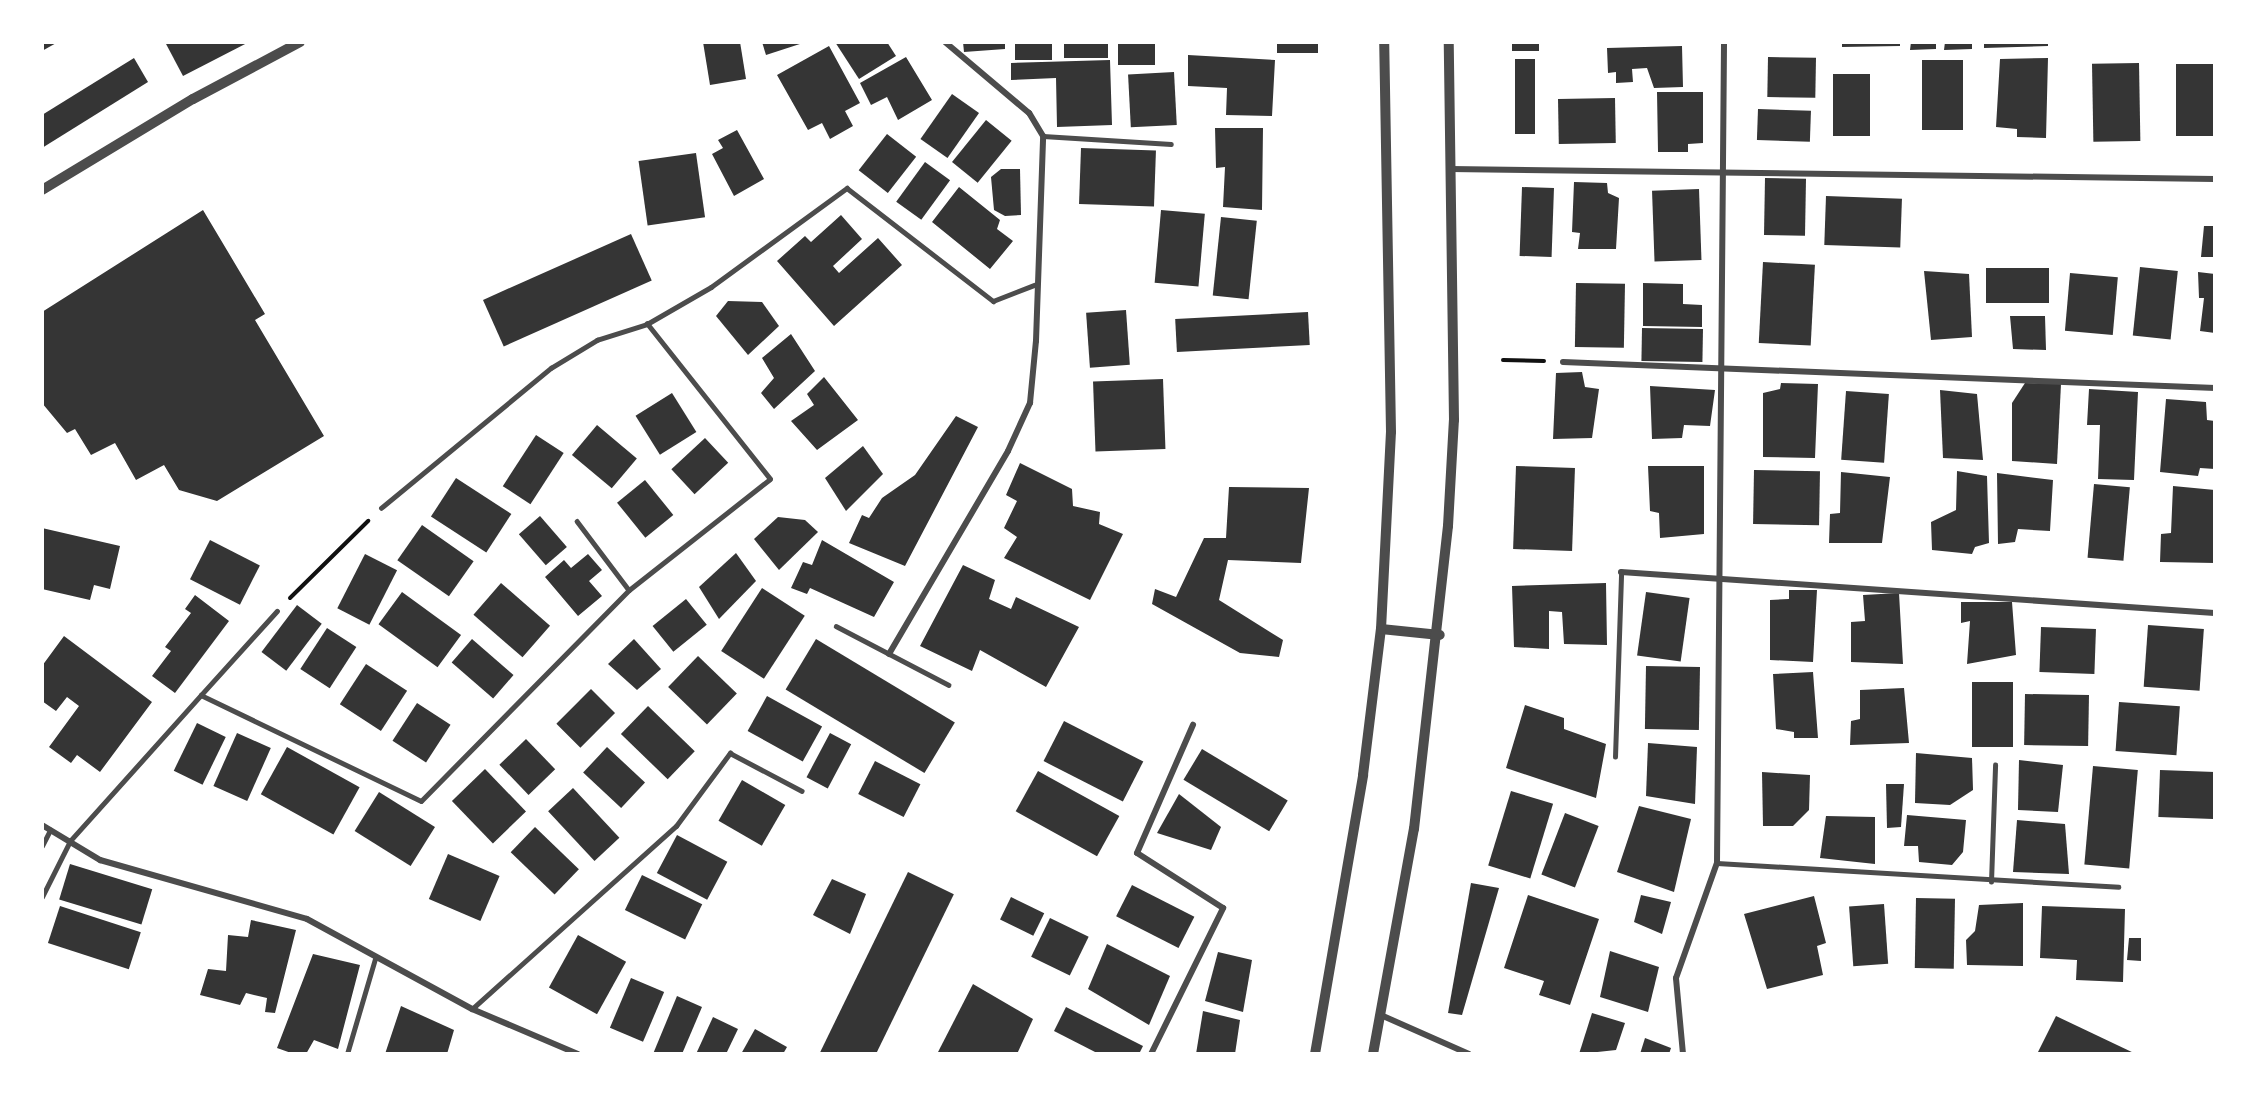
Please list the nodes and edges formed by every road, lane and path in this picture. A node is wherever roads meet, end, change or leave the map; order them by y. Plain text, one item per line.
1 (300, 42) edge
2 (945, 42) edge
3 (1384, 42) edge
4 (1449, 42) edge
5 (1725, 42) edge
6 (1043, 136) junction
7 (1172, 144) dead end
8 (1450, 169) junction
9 (1723, 170) junction
10 (2215, 179) edge
11 (42, 190) edge
12 (1034, 285) junction
13 (647, 324) junction
14 (1503, 360) dead end
15 (1563, 362) joint
16 (1723, 371) junction
17 (2215, 388) edge
18 (381, 508) joint
19 (577, 521) dead end
20 (1622, 572) joint
21 (1722, 578) junction
22 (629, 590) junction
23 (277, 611) joint
24 (2215, 613) edge
25 (836, 626) dead end
26 (1381, 629) junction
27 (1440, 635) junction
28 (889, 654) junction
29 (949, 685) dead end
30 (201, 695) junction
31 (1193, 725) dead end
32 (1615, 757) dead end
33 (1995, 765) dead end
34 (802, 791) dead end
35 (42, 825) edge
36 (50, 830) junction
37 (70, 841) junction
38 (42, 846) edge
39 (1717, 863) junction
40 (1991, 882) junction
41 (2118, 887) dead end
42 (42, 897) edge
43 (375, 959) junction
44 (472, 1009) junction
45 (1383, 1016) junction
46 (348, 1054) edge
47 (578, 1054) edge
48 (1151, 1054) edge
49 (1315, 1054) edge
50 (1373, 1054) edge
51 (1469, 1054) edge
52 (1683, 1054) edge

1 - 11 street
2 - 6 street
3 - 26 street
4 - 8 street
5 - 9 street
6 - 7 lane
6 - 12 street
8 - 9 street
8 - 27 street
9 - 10 street
9 - 16 street
12 - 13 lane
12 - 28 street
13 - 18 lane
13 - 22 lane
14 - 15 path
15 - 16 street
16 - 17 street
16 - 21 street
18 - 23 path
19 - 22 lane
20 - 21 street
20 - 32 lane
21 - 24 street
21 - 39 street
22 - 30 lane
23 - 30 lane
25 - 28 lane
26 - 27 street
26 - 49 street
27 - 45 street
28 - 29 lane
30 - 37 lane
31 - 48 street
33 - 40 lane
34 - 44 lane
35 - 36 street
36 - 37 street
36 - 38 lane
37 - 42 lane
37 - 43 street
39 - 40 lane
39 - 52 street
40 - 41 lane
43 - 44 street
43 - 46 lane
44 - 47 street
45 - 50 street
45 - 51 street

